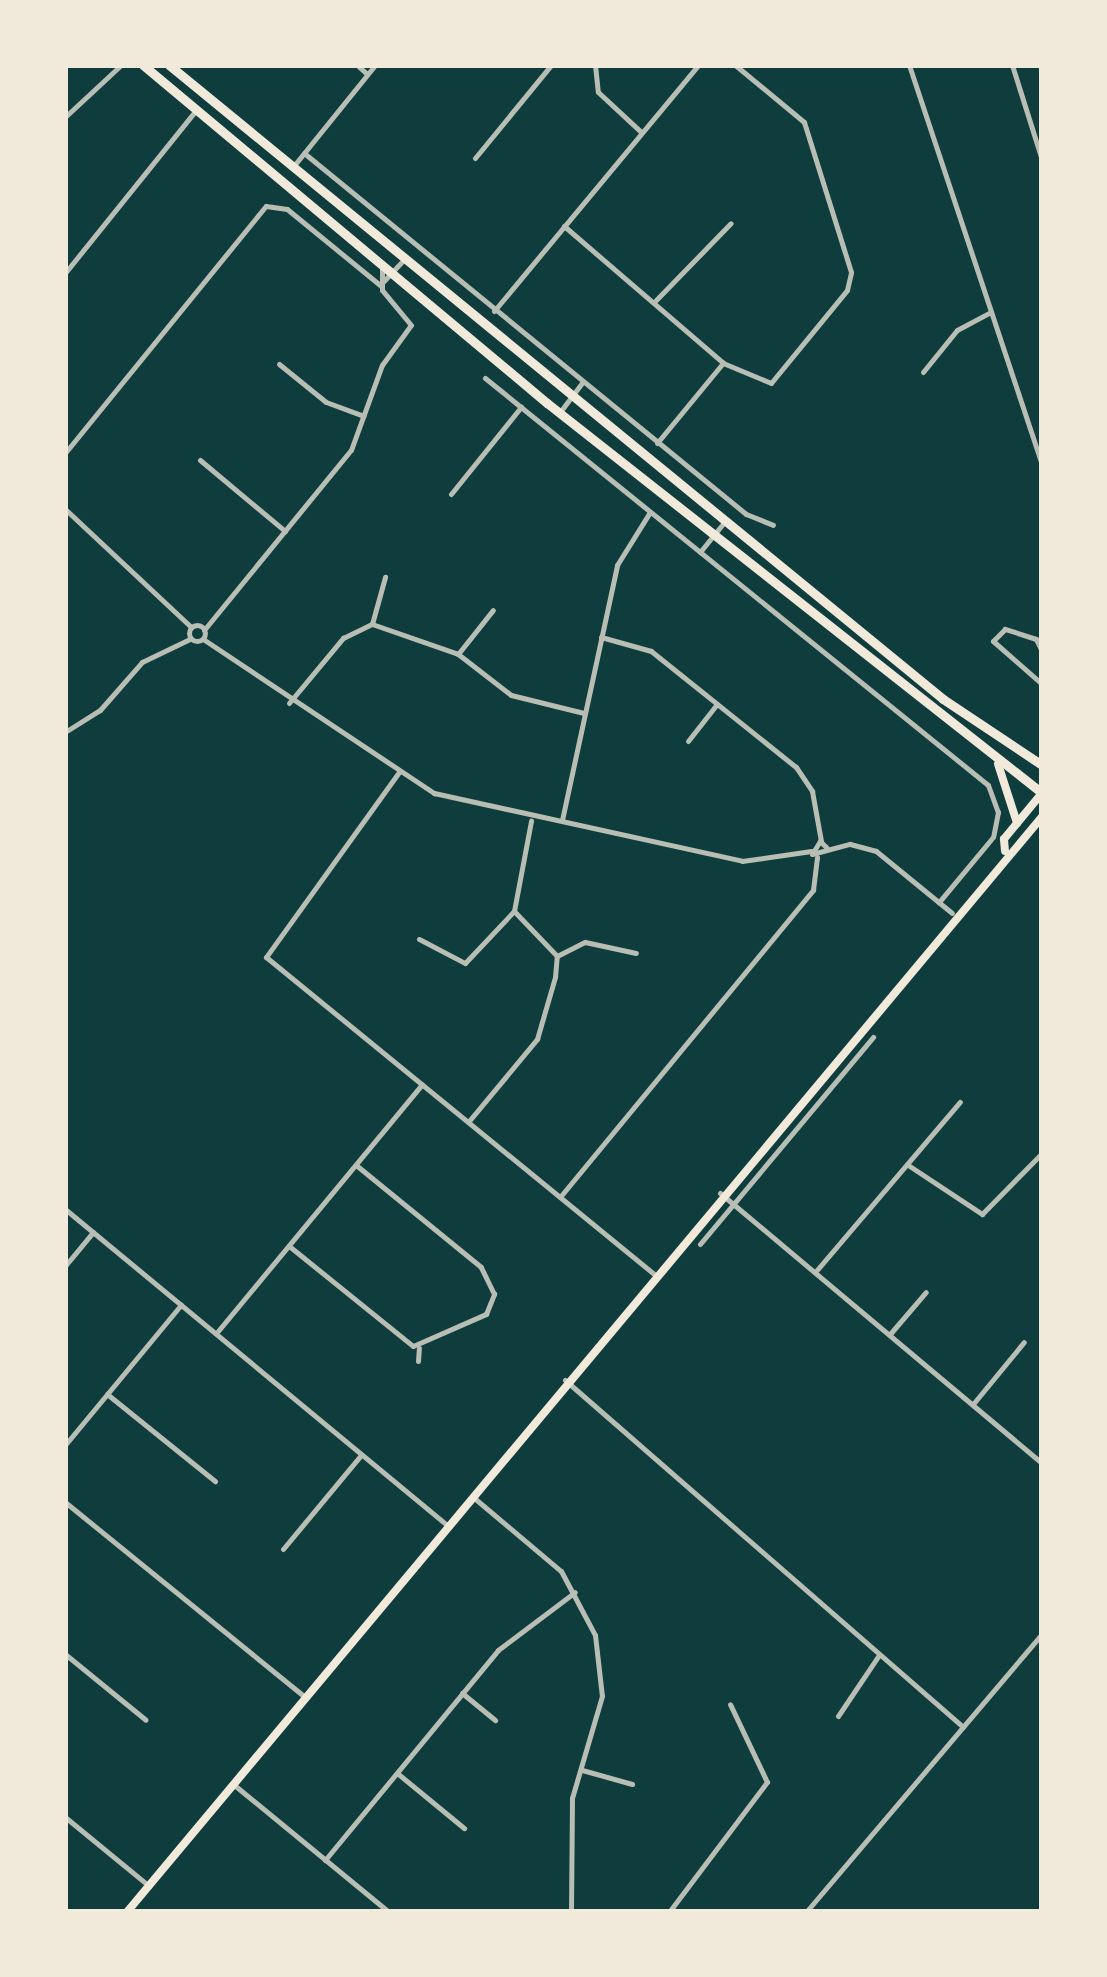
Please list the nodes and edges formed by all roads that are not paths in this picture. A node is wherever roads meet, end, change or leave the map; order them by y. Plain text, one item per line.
1 (121, 65) edge
2 (143, 65) edge
3 (169, 65) edge
4 (357, 65) edge
5 (374, 65) edge
6 (551, 65) edge
7 (595, 65) edge
8 (698, 65) edge
9 (735, 65) edge
10 (909, 65) edge
11 (1012, 65) edge
12 (367, 74) junction
13 (196, 110) junction
14 (65, 118) edge
15 (641, 132) junction
16 (304, 152) junction
17 (475, 158) dead end
18 (1042, 160) edge
19 (292, 168) junction
20 (731, 223) dead end
21 (564, 226) junction
22 (403, 260) junction
23 (382, 265) junction
24 (65, 273) edge
25 (392, 274) junction
26 (381, 285) junction
27 (656, 300) junction
28 (494, 312) junction
29 (991, 312) junction
30 (724, 363) junction
31 (279, 364) dead end
32 (923, 372) dead end
33 (485, 378) dead end
34 (582, 382) junction
35 (570, 398) junction
36 (521, 407) junction
37 (559, 413) junction
38 (364, 416) junction
39 (657, 442) junction
40 (65, 453) edge
41 (200, 460) dead end
42 (1042, 464) edge
43 (451, 494) dead end
44 (65, 508) edge
45 (650, 512) junction
46 (724, 522) junction
47 (773, 525) dead end
48 (285, 532) junction
49 (712, 537) junction
50 (700, 552) junction
51 (385, 577) dead end
52 (493, 610) dead end
53 (372, 624) junction
54 (191, 627) junction
55 (204, 630) junction
56 (1042, 632) edge
57 (602, 637) junction
58 (190, 639) junction
59 (1036, 639) junction
60 (203, 640) junction
61 (1042, 651) edge
62 (458, 654) junction
63 (1042, 684) edge
64 (289, 703) junction
65 (718, 704) junction
66 (584, 713) junction
67 (65, 732) edge
68 (688, 741) dead end
69 (998, 764) junction
70 (1042, 765) edge
71 (399, 772) junction
72 (1042, 793) edge
73 (1042, 816) edge
74 (531, 820) junction
75 (562, 820) junction
76 (1017, 823) junction
77 (1037, 827) edge
78 (821, 841) junction
79 (827, 848) junction
80 (811, 851) junction
81 (1006, 851) junction
82 (817, 857) junction
83 (939, 902) junction
84 (514, 910) junction
85 (952, 914) junction
86 (419, 939) dead end
87 (636, 953) dead end
88 (557, 956) junction
89 (873, 1036) dead end
90 (422, 1084) junction
91 (960, 1102) dead end
92 (469, 1122) junction
93 (1042, 1153) edge
94 (356, 1165) junction
95 (907, 1165) junction
96 (720, 1194) junction
97 (560, 1197) junction
98 (733, 1204) junction
99 (65, 1209) edge
100 (94, 1232) junction
101 (700, 1244) dead end
102 (288, 1246) junction
103 (65, 1266) edge
104 (816, 1272) junction
105 (654, 1274) junction
106 (926, 1292) dead end
107 (181, 1306) junction
108 (218, 1331) junction
109 (890, 1334) junction
110 (1024, 1342) dead end
111 (419, 1348) junction
112 (418, 1361) dead end
113 (565, 1380) junction
114 (107, 1394) junction
115 (973, 1404) junction
116 (65, 1446) edge
117 (360, 1455) junction
118 (1042, 1462) edge
119 (215, 1482) dead end
120 (471, 1495) junction
121 (65, 1502) edge
122 (446, 1524) junction
123 (283, 1549) dead end
124 (575, 1592) junction
125 (1042, 1634) edge
126 (65, 1654) edge
127 (879, 1655) junction
128 (462, 1693) junction
129 (304, 1696) junction
130 (730, 1704) dead end
131 (838, 1716) dead end
132 (146, 1720) dead end
133 (496, 1720) dead end
134 (963, 1727) junction
135 (581, 1770) junction
136 (397, 1773) junction
137 (232, 1784) junction
138 (632, 1784) dead end
139 (65, 1816) edge
140 (464, 1828) dead end
141 (325, 1860) junction
142 (149, 1886) junction
143 (571, 1908) junction
144 (128, 1912) edge
145 (389, 1912) edge
146 (559, 1912) edge
147 (617, 1912) edge
148 (669, 1912) edge
149 (806, 1912) edge

1 - 14 street
2 - 13 highway
3 - 19 highway
4 - 12 street
5 - 12 street
6 - 17 street
7 - 15 street
8 - 15 street
9 - 30 street
10 - 29 street
11 - 18 street
12 - 16 street
13 - 23 highway
13 - 24 street
15 - 21 street
16 - 19 street
16 - 28 street
19 - 22 highway
20 - 27 street
21 - 27 street
21 - 28 street
22 - 25 street
22 - 35 highway
23 - 25 highway
23 - 26 street
25 - 26 street
25 - 37 highway
26 - 38 street
26 - 40 street
27 - 30 street
28 - 34 street
29 - 32 street
29 - 42 street
30 - 39 street
31 - 38 street
33 - 36 street
34 - 35 street
34 - 39 street
35 - 37 street
35 - 46 highway
36 - 43 street
36 - 45 street
37 - 49 highway
38 - 48 street
39 - 47 street
41 - 48 street
44 - 54 street
45 - 50 street
45 - 57 street
46 - 49 street
46 - 70 highway
48 - 55 street
49 - 50 street
49 - 69 highway
50 - 83 street
51 - 53 street
52 - 62 street
53 - 62 street
53 - 64 street
54 - 55 street
54 - 58 street
55 - 60 street
56 - 59 street
57 - 65 street
57 - 66 street
58 - 60 street
58 - 67 street
59 - 61 street
59 - 63 street
60 - 64 street
62 - 66 street
64 - 71 street
65 - 68 street
65 - 78 street
66 - 75 street
69 - 72 highway
69 - 76 main road
71 - 74 street
71 - 90 street
72 - 76 main road
73 - 77 main road
74 - 75 street
74 - 84 street
75 - 80 street
76 - 81 main road
77 - 81 main road
78 - 79 street
78 - 80 street
79 - 82 street
79 - 83 street
80 - 82 street
81 - 85 main road
82 - 97 street
83 - 85 street
84 - 86 street
84 - 88 street
85 - 96 main road
87 - 88 street
88 - 92 street
89 - 98 street
90 - 92 street
90 - 94 street
91 - 95 street
92 - 97 street
93 - 95 street
94 - 102 street
94 - 111 street
95 - 104 street
96 - 98 street
96 - 105 main road
97 - 105 street
98 - 101 street
98 - 104 street
99 - 100 street
100 - 103 street
100 - 107 street
102 - 108 street
102 - 111 street
104 - 109 street
105 - 113 main road
106 - 109 street
107 - 108 street
107 - 114 street
108 - 117 street
109 - 115 street
110 - 115 street
111 - 112 street
113 - 120 main road
113 - 127 street
114 - 116 street
114 - 119 street
115 - 118 street
117 - 122 street
117 - 123 street
120 - 122 main road
120 - 124 street
121 - 129 street
122 - 129 main road
124 - 128 street
124 - 135 street
125 - 134 street
126 - 132 street
127 - 131 street
127 - 134 street
128 - 133 street
128 - 136 street
129 - 137 main road
130 - 148 street
134 - 149 street
135 - 138 street
135 - 143 street
136 - 140 street
136 - 141 street
137 - 141 street
137 - 142 main road
139 - 142 street
141 - 145 street
142 - 144 main road
143 - 146 street
143 - 147 street

